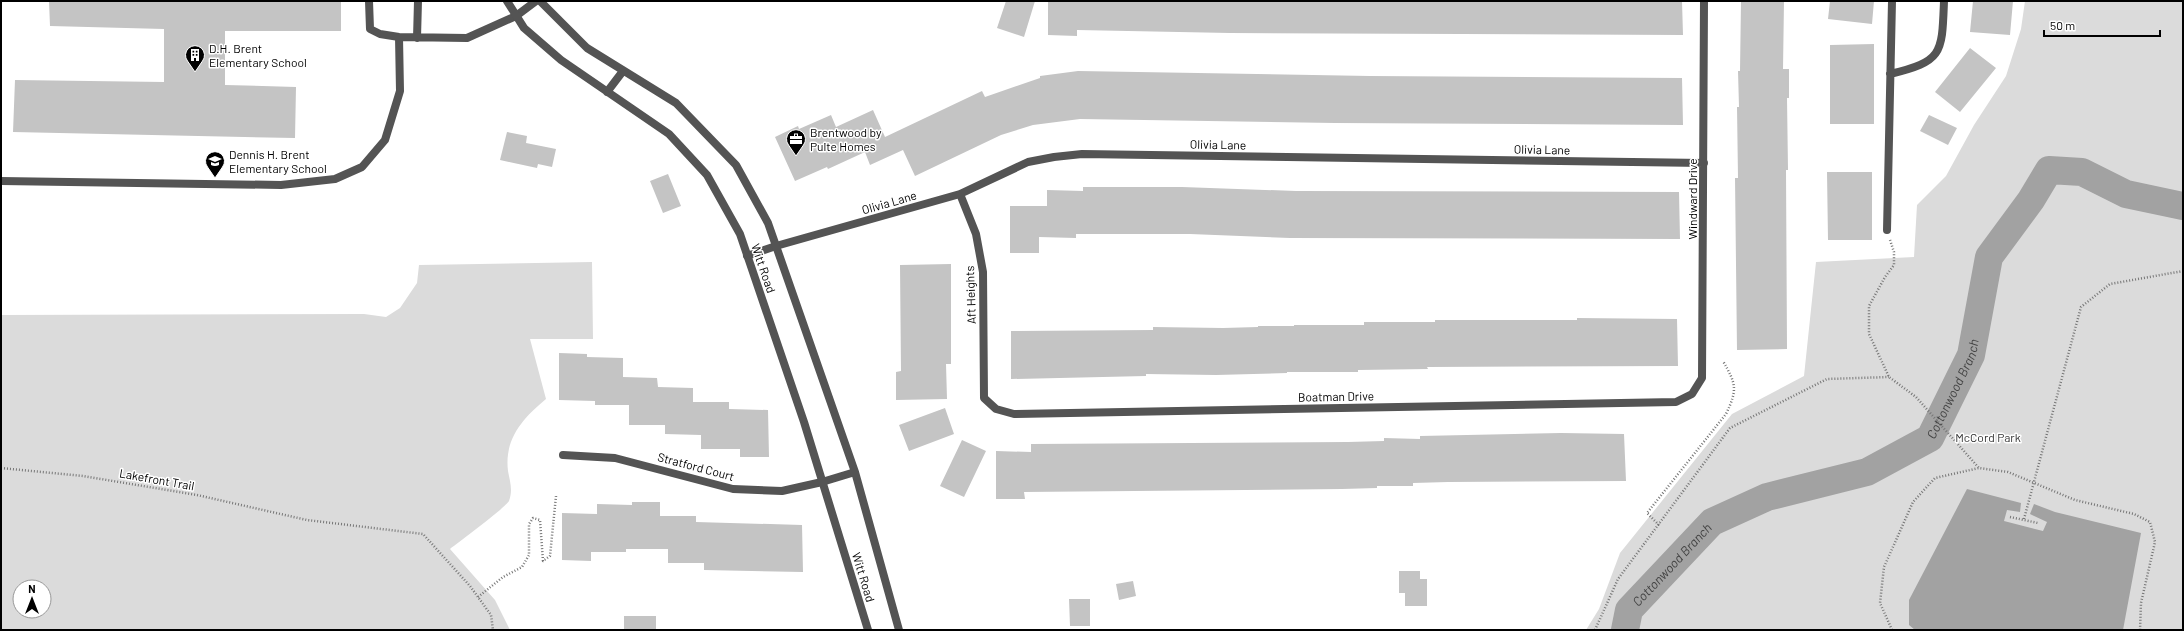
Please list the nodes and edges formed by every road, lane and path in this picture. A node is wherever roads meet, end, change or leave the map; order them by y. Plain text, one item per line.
1 (369, 1) edge
2 (418, 1) edge
3 (507, 1) edge
4 (536, 1) edge
5 (540, 1) edge
6 (1704, 1) edge
7 (1892, 1) edge
8 (1944, 1) edge
9 (516, 16) junction
10 (399, 37) junction
11 (417, 38) junction
12 (623, 71) junction
13 (1890, 74) junction
14 (607, 92) junction
15 (1704, 163) junction
16 (1, 181) edge
17 (960, 194) junction
18 (1887, 230) joint
19 (776, 246) junction
20 (747, 256) junction
21 (2183, 271) edge
22 (1723, 361) dead end
23 (1889, 377) junction
24 (1692, 394) joint
25 (984, 398) joint
26 (563, 455) dead end
27 (1, 468) edge
28 (1979, 468) junction
29 (855, 472) junction
30 (822, 482) junction
31 (2033, 484) junction
32 (556, 496) dead end
33 (2010, 517) dead end
34 (2024, 519) junction
35 (2038, 523) dead end
36 (1659, 525) junction
37 (478, 597) junction
38 (493, 630) edge
39 (868, 630) edge
40 (899, 630) edge
41 (1595, 630) edge
42 (1892, 630) edge
43 (2140, 630) edge

1 - 10 street
2 - 11 street
3 - 9 street, Witt Road
4 - 9 street
5 - 12 street, Witt Road
6 - 15 street, Windward Drive
7 - 13 street
8 - 13 street
9 - 11 street
9 - 14 street, Witt Road
10 - 11 street
10 - 16 street
12 - 14 street
12 - 19 street, Witt Road
13 - 18 street
14 - 20 street, Witt Road
15 - 17 street, Olivia Lane
15 - 24 street, Windward Drive
17 - 19 street, Olivia Lane
17 - 25 street, Aft Heights
18 - 23 path
19 - 20 street, Olivia Lane
19 - 29 street, Witt Road
20 - 30 street, Witt Road
21 - 31 path
22 - 36 path
23 - 28 path
23 - 36 path
24 - 25 street, Boatman Drive
26 - 30 street, Stratford Court
27 - 37 path, Lakefront Trail
28 - 31 path
28 - 42 path
29 - 30 street, Stratford Court
29 - 40 street, Witt Road
30 - 39 street, Witt Road
31 - 34 path
31 - 43 path
32 - 37 path
33 - 34 path
34 - 35 path
36 - 41 path
37 - 38 path, Lakefront Trail

